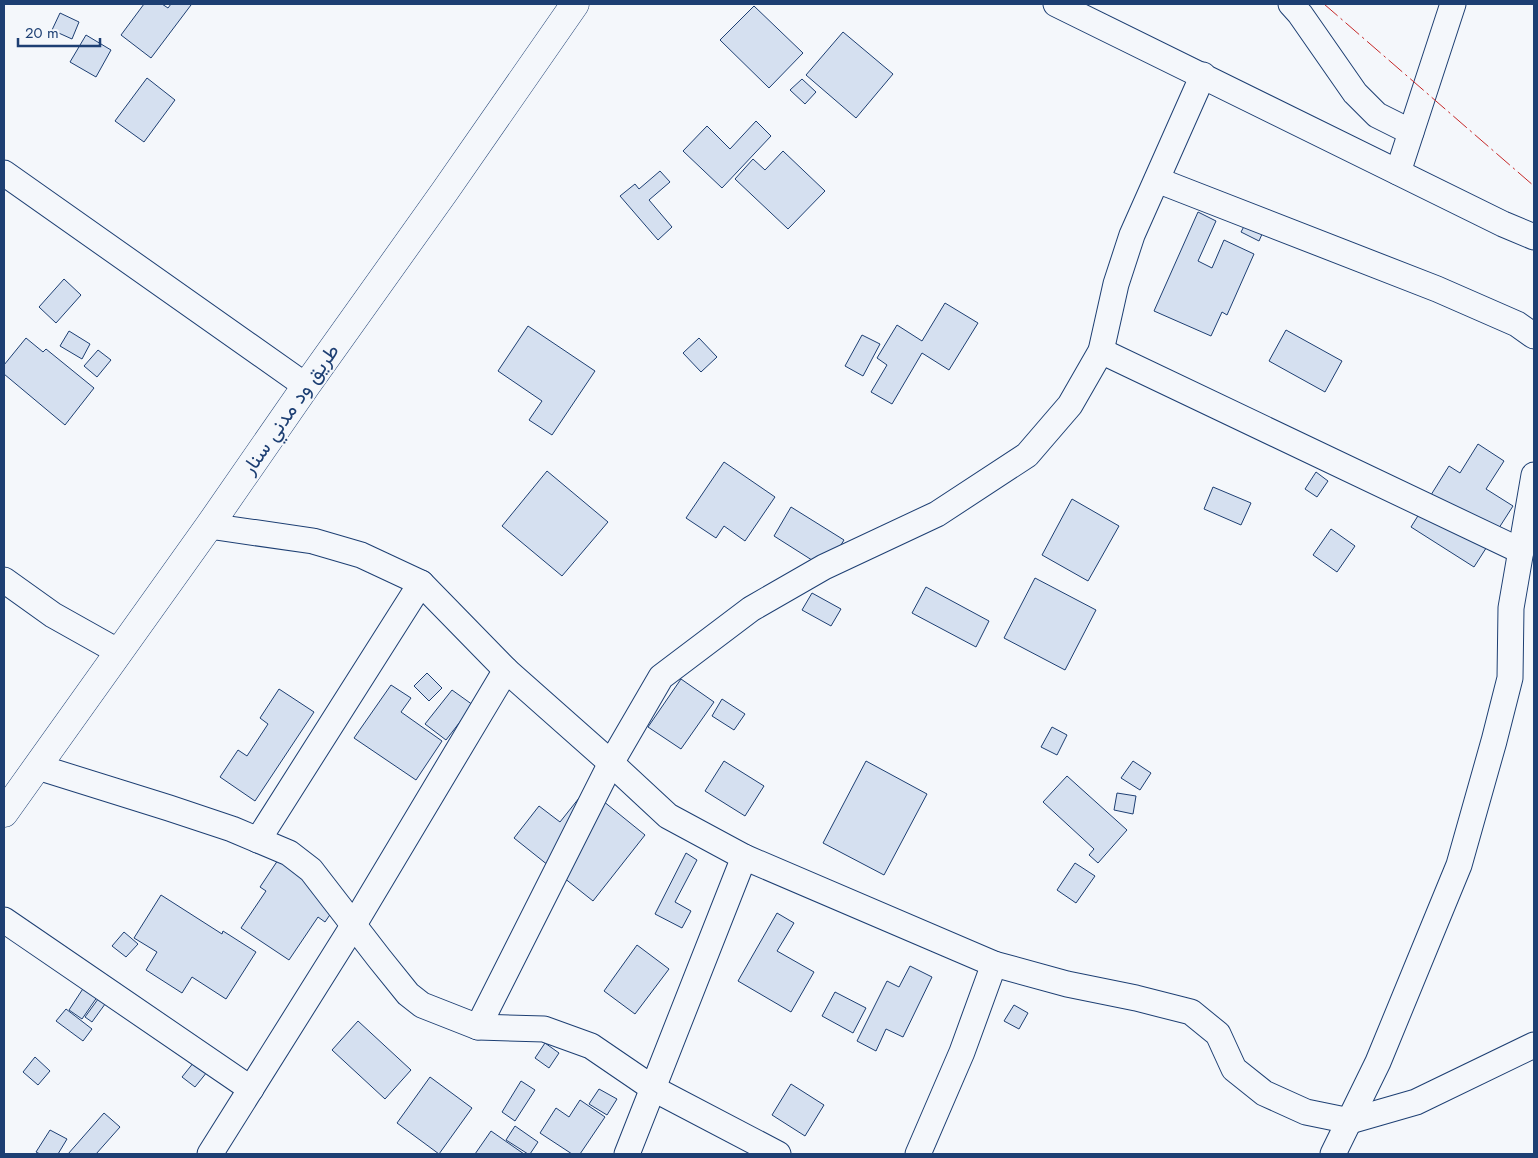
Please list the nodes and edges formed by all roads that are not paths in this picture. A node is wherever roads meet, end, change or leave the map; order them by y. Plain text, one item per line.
1 (575, 4) edge
2 (1056, 4) edge
3 (1291, 4) edge
4 (1453, 4) edge
5 (1203, 76) junction
6 (1411, 132) junction
7 (1398, 172) junction
8 (4, 173) edge
9 (1157, 180) junction
10 (1534, 237) edge
11 (1534, 336) edge
12 (1100, 351) junction
13 (306, 386) junction
14 (1534, 475) edge
15 (209, 526) junction
16 (1521, 551) junction
17 (4, 580) edge
18 (421, 583) junction
19 (119, 652) junction
20 (506, 670) junction
21 (611, 763) junction
22 (38, 766) junction
23 (4, 813) edge
24 (258, 840) junction
25 (744, 857) junction
26 (4, 920) edge
27 (353, 926) junction
28 (994, 964) junction
29 (478, 1027) junction
30 (1534, 1045) edge
31 (251, 1089) junction
32 (654, 1089) junction
33 (1350, 1121) junction
34 (210, 1154) edge
35 (627, 1154) edge
36 (778, 1154) edge
37 (918, 1154) edge
38 (1334, 1154) edge

1 - 13 highway, طريق ود مدني سنار
2 - 5 street
3 - 6 street
4 - 6 street
5 - 7 street
5 - 9 street
6 - 7 street
7 - 10 street
8 - 13 street
9 - 11 street
9 - 12 street
12 - 16 street
12 - 21 street
13 - 15 highway, طريق ود مدني سنار
14 - 16 street
15 - 18 street
15 - 19 highway, طريق ود مدني سنار
16 - 33 street
17 - 19 street
18 - 20 street
18 - 24 street
19 - 22 highway, طريق ود مدني سنار
20 - 21 street
20 - 27 street
21 - 25 street
21 - 29 street
22 - 23 highway, طريق ود مدني سنار
22 - 24 street
24 - 27 street
25 - 28 street
25 - 32 street
26 - 31 street
27 - 29 street
27 - 31 street
28 - 33 street
28 - 37 street
29 - 32 street
30 - 33 street
31 - 34 street
32 - 35 street
32 - 36 street
33 - 38 street

